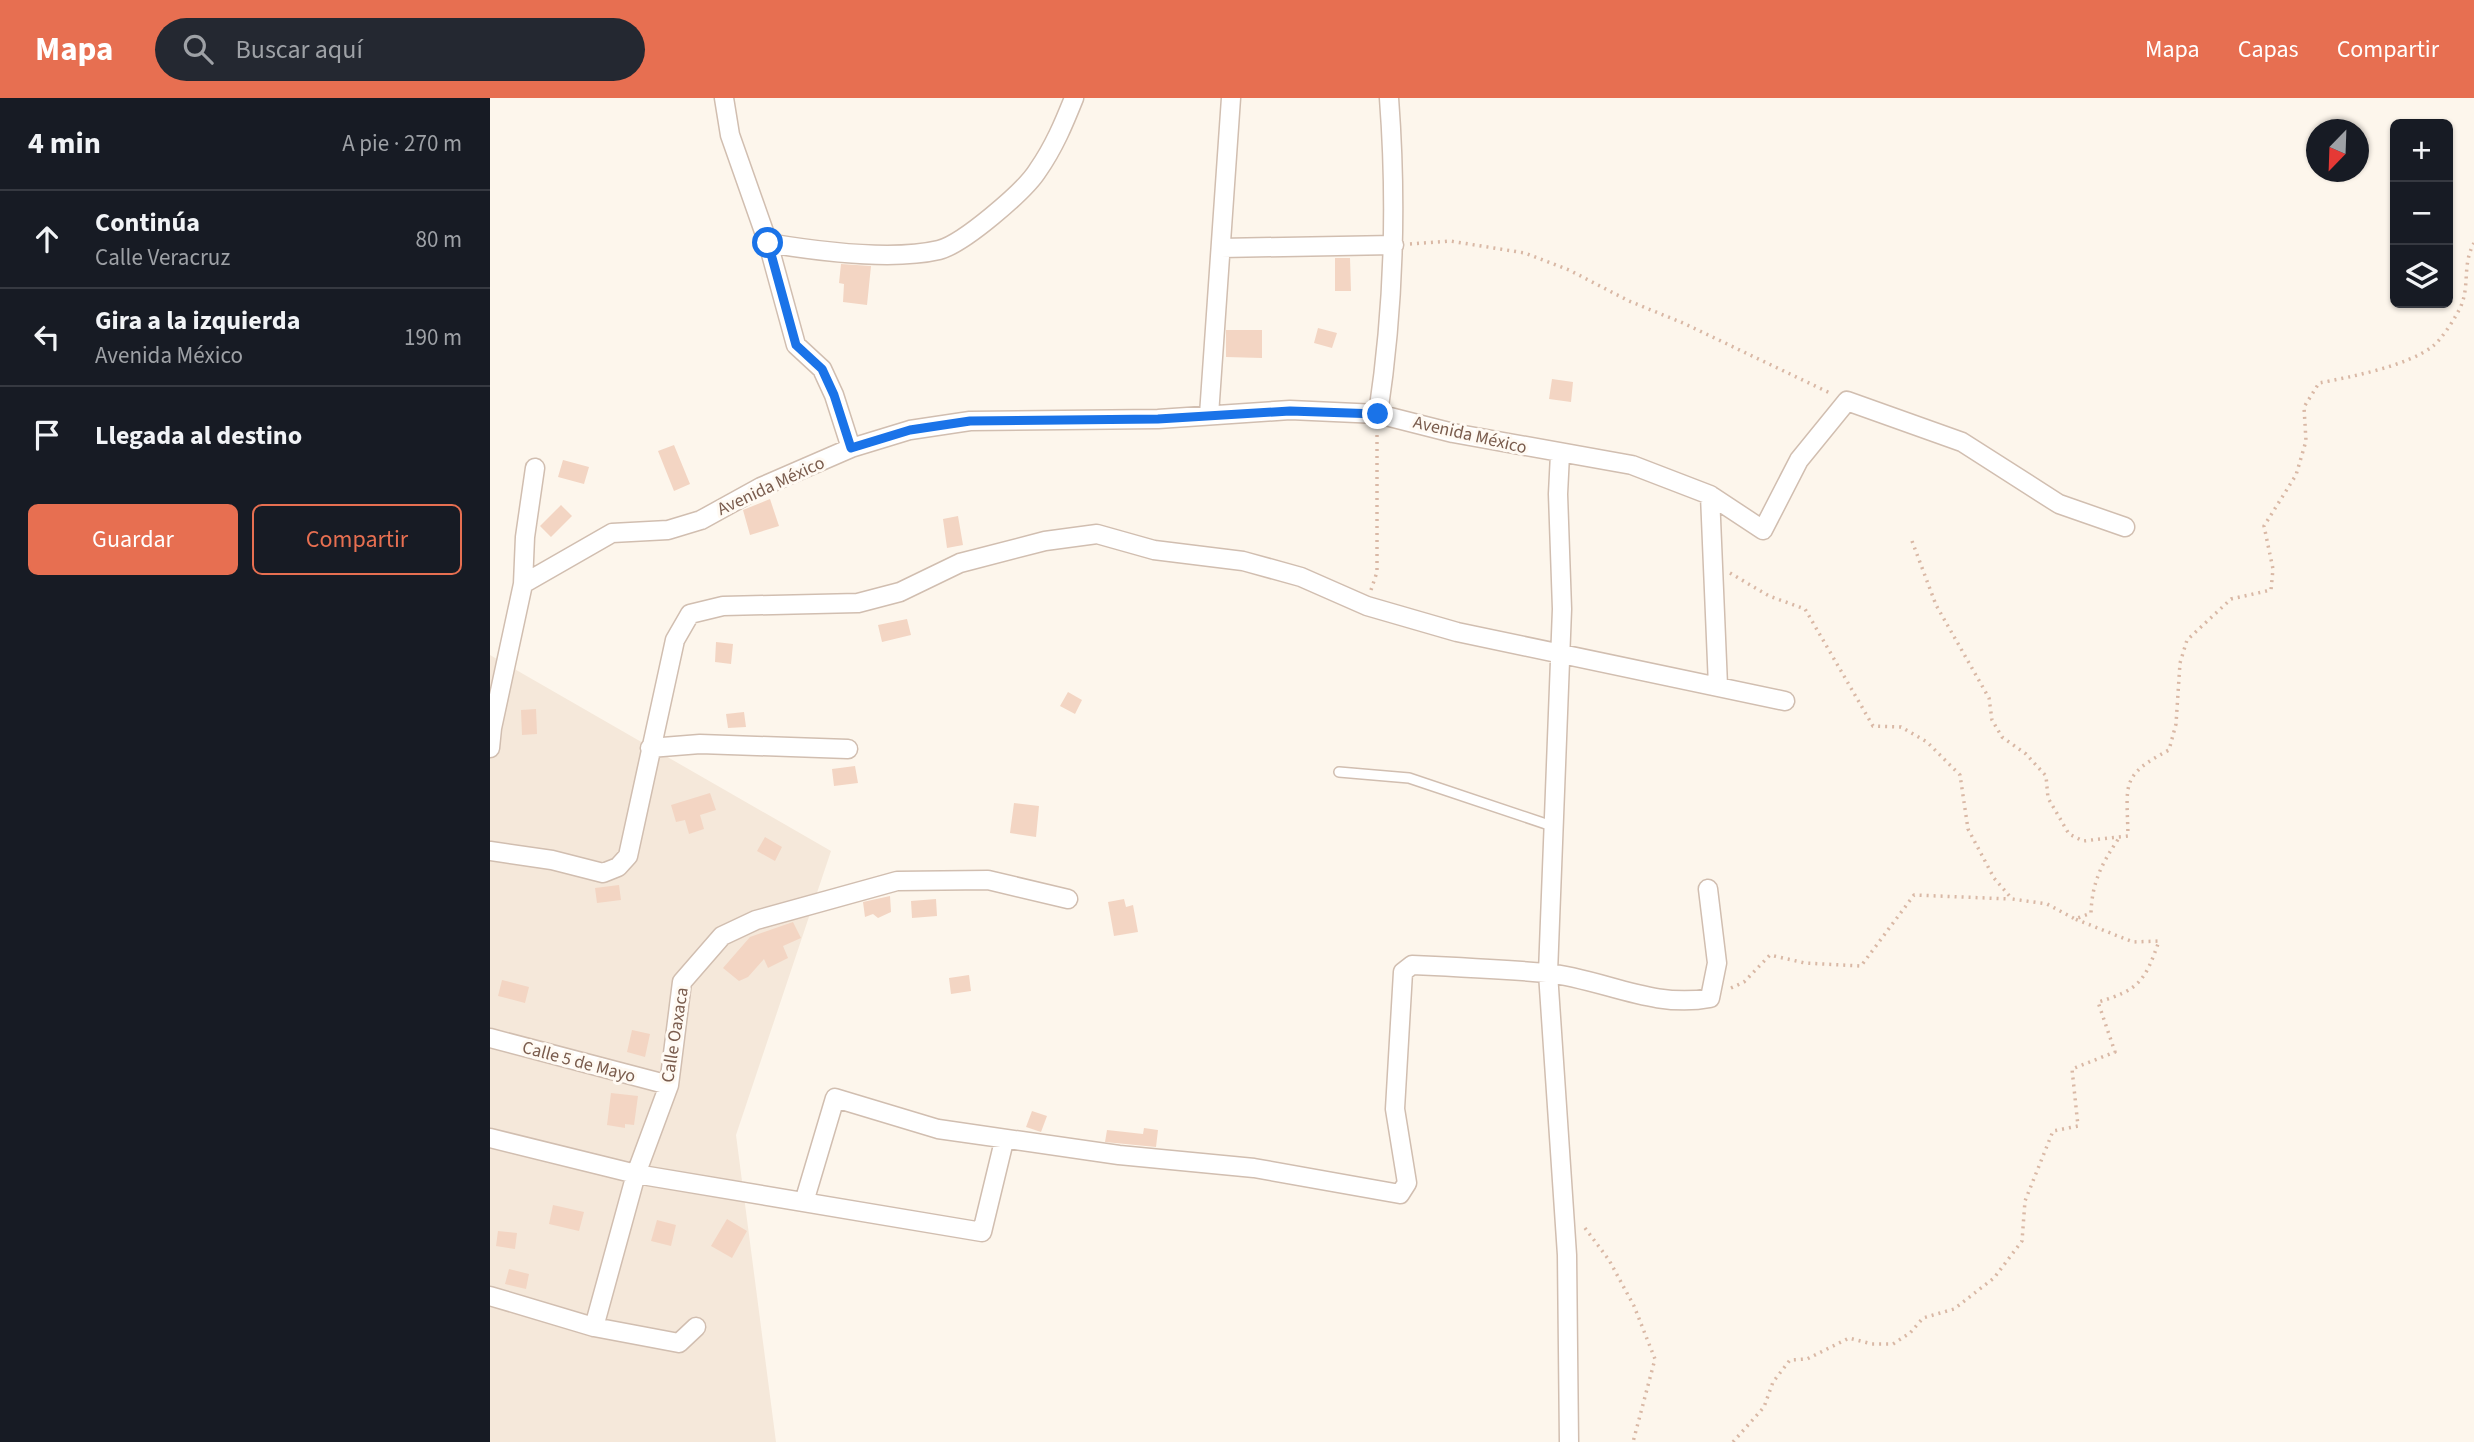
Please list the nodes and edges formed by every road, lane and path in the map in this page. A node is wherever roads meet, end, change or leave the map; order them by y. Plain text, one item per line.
1 (724, 98) edge
2 (1074, 98) edge
3 (1231, 98) edge
4 (1389, 98) edge
5 (768, 243) junction
6 (2474, 243) edge
7 (1394, 244) junction
8 (1220, 248) junction
9 (1847, 401) junction
10 (1378, 414) junction
11 (1209, 415) junction
12 (851, 448) junction
13 (1560, 454) junction
14 (535, 468) dead end
15 (1710, 495) junction
16 (2125, 527) dead end
17 (1912, 541) dead end
18 (1713, 563) junction
19 (523, 584) junction
20 (1367, 606) junction
21 (1561, 654) junction
22 (1717, 686) junction
23 (1785, 701) dead end
24 (490, 748) edge
25 (650, 748) junction
26 (848, 749) dead end
27 (1339, 772) dead end
28 (1552, 826) junction
29 (2119, 838) junction
30 (490, 851) edge
31 (1708, 889) dead end
32 (1068, 899) dead end
33 (2012, 899) junction
34 (2075, 919) junction
35 (1548, 973) junction
36 (1710, 998) junction
37 (490, 1038) edge
38 (668, 1086) junction
39 (490, 1138) edge
40 (1004, 1141) junction
41 (636, 1174) junction
42 (804, 1202) junction
43 (1584, 1220) dead end
44 (490, 1296) edge
45 (594, 1327) junction
46 (695, 1327) dead end
47 (1570, 1442) edge
48 (1633, 1442) edge
49 (1733, 1442) edge

1 - 5 street
2 - 5 street
3 - 8 street
4 - 7 street
5 - 12 street
6 - 29 path
7 - 8 street
7 - 9 path
7 - 10 street
8 - 11 street
9 - 15 street, Avenida México
9 - 16 street
10 - 11 street, Avenida México
10 - 13 street, Avenida México
10 - 20 path
11 - 12 street, Avenida México
12 - 19 street, Avenida México
13 - 15 street, Avenida México
13 - 21 street
14 - 19 street
15 - 18 street
17 - 29 path
18 - 22 street
18 - 33 path
19 - 24 street
20 - 21 street
20 - 25 street
21 - 22 street
21 - 28 street
22 - 23 street
25 - 26 street
25 - 30 street
27 - 28 lane
28 - 35 street
29 - 34 path
31 - 36 street
32 - 38 street, Calle Oaxaca
33 - 34 path
33 - 36 path
34 - 49 path
35 - 36 street
35 - 40 street
35 - 47 street
37 - 38 street, Calle 5 de Mayo
38 - 41 street, Calle Oaxaca
39 - 41 street
40 - 42 street
40 - 42 street
41 - 42 street
41 - 45 street, Calle Oaxaca
43 - 48 path
44 - 45 street
45 - 46 street

